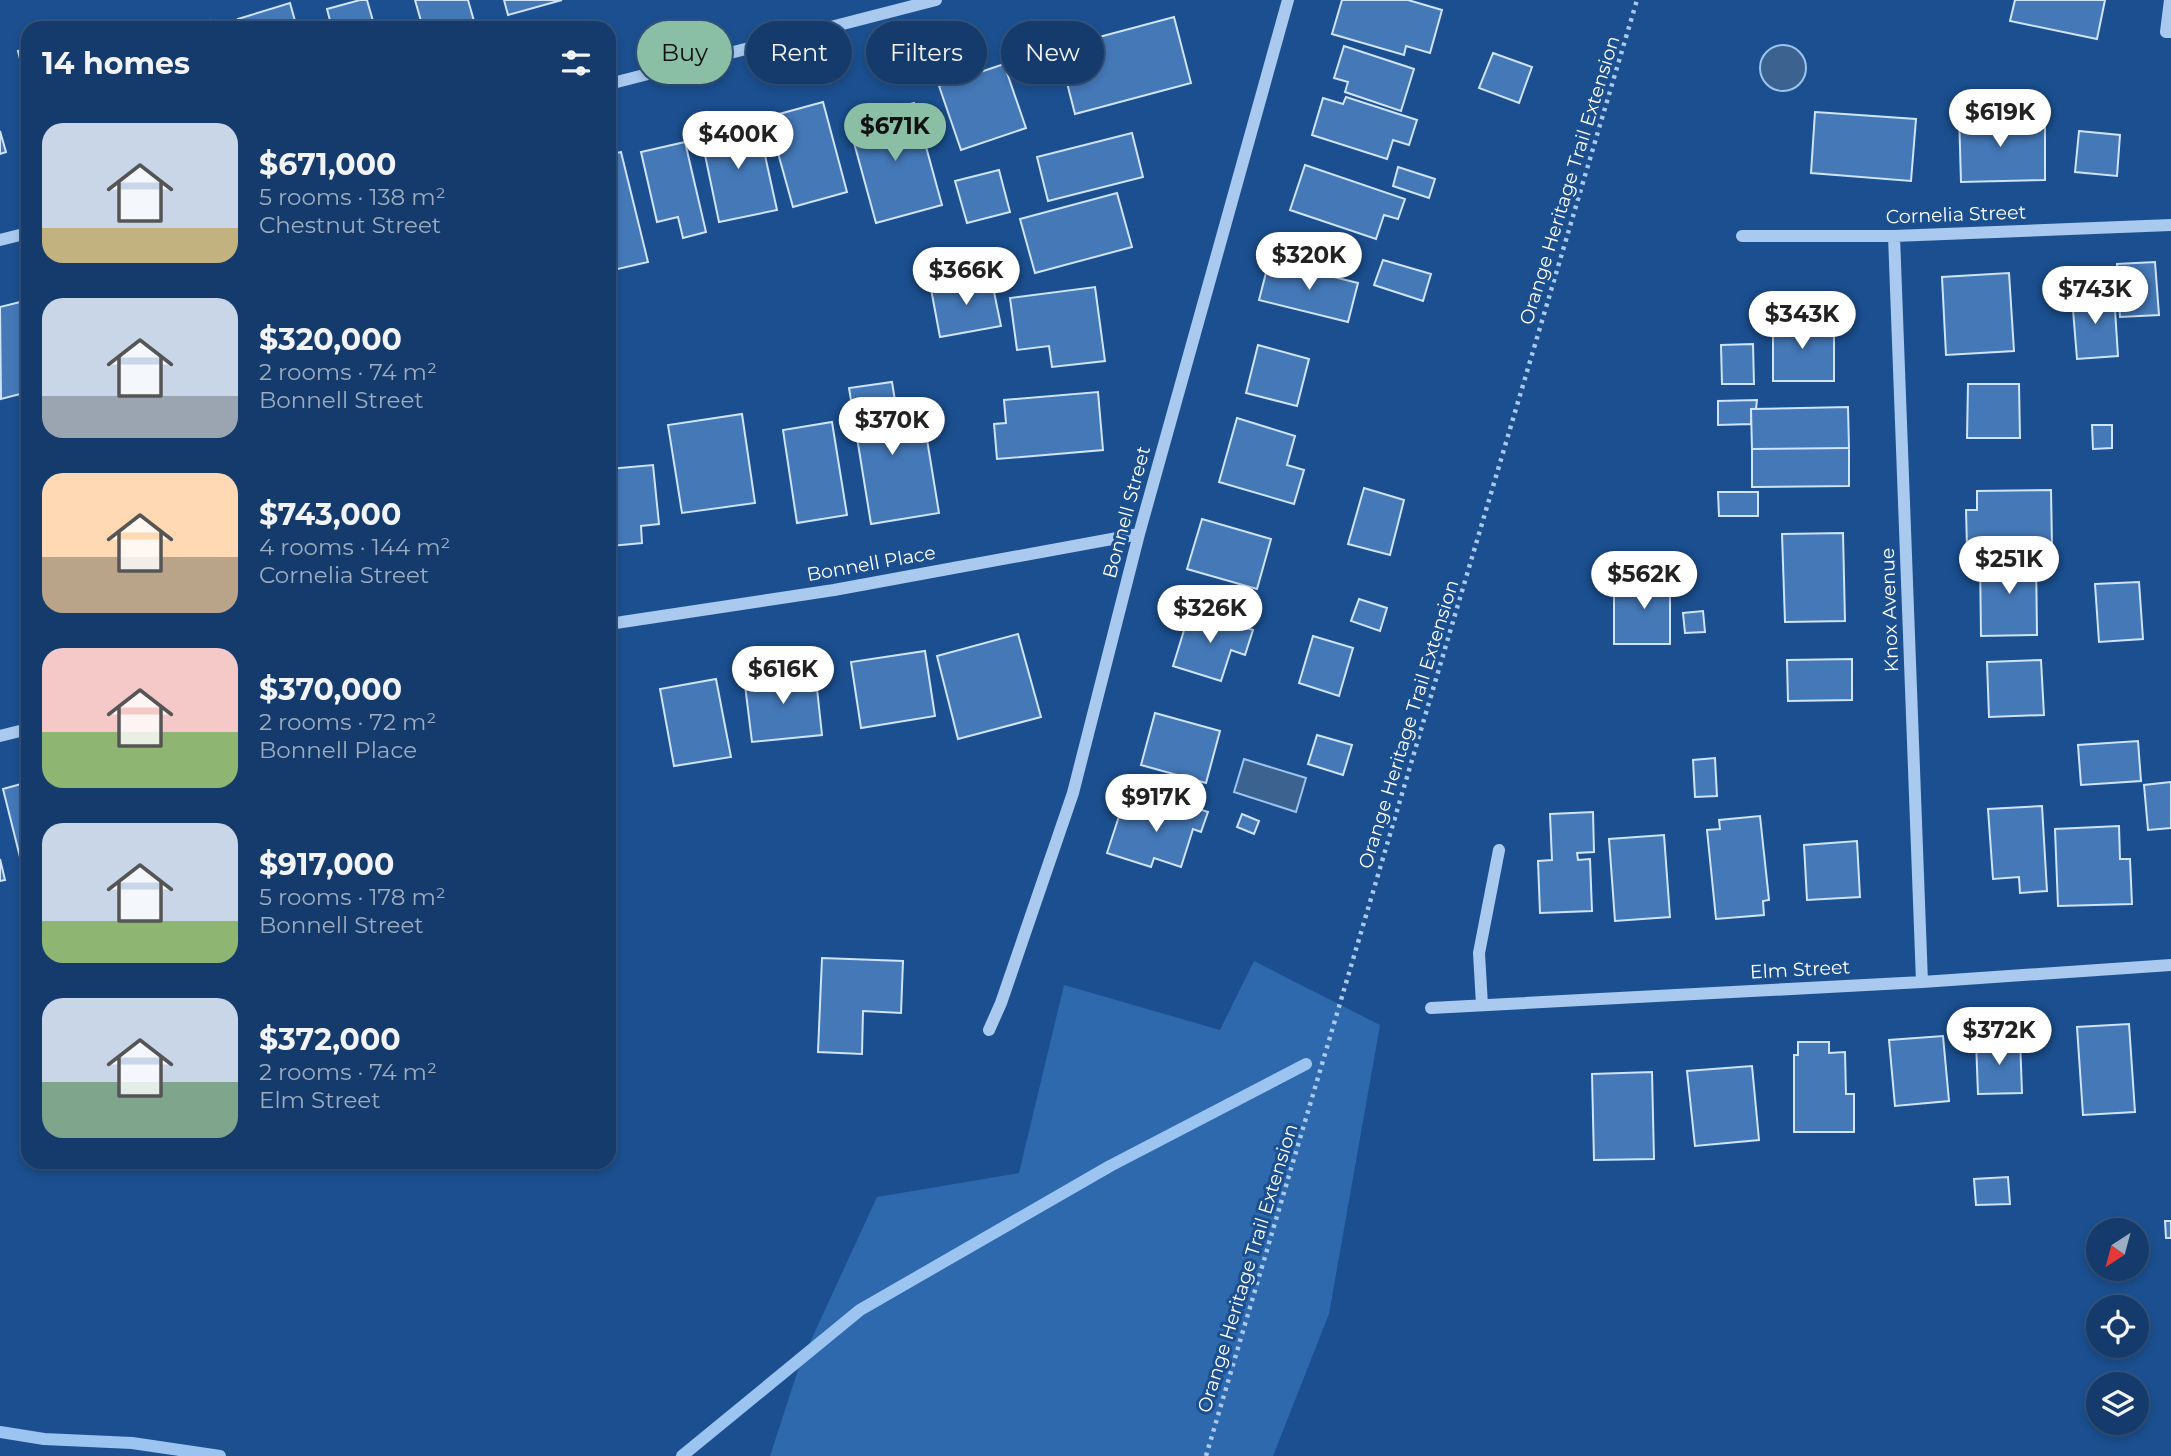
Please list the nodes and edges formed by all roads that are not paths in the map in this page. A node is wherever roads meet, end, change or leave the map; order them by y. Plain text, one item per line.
1 (936, 0) edge
2 (1289, 0) edge
3 (2170, 0) edge
4 (2171, 32) edge
5 (616, 82) edge
6 (2171, 225) edge
7 (21, 235) edge
8 (1742, 236) dead end
9 (1894, 236) junction
10 (0, 240) edge
11 (1139, 534) junction
12 (616, 623) edge
13 (21, 731) edge
14 (0, 736) edge
15 (1499, 850) dead end
16 (2171, 965) edge
17 (1922, 982) junction
18 (1482, 1005) junction
19 (1431, 1008) dead end
20 (989, 1030) dead end

1 - 5 street
2 - 11 street, Bonnell Street
3 - 4 street
6 - 9 street, Cornelia Street
7 - 10 street
8 - 9 street, Cornelia Street
9 - 17 street, Knox Avenue
11 - 12 street, Bonnell Place
11 - 20 street, Bonnell Street
13 - 14 street
15 - 18 street
16 - 17 street, Elm Street
17 - 18 street, Elm Street
18 - 19 street, Elm Street

